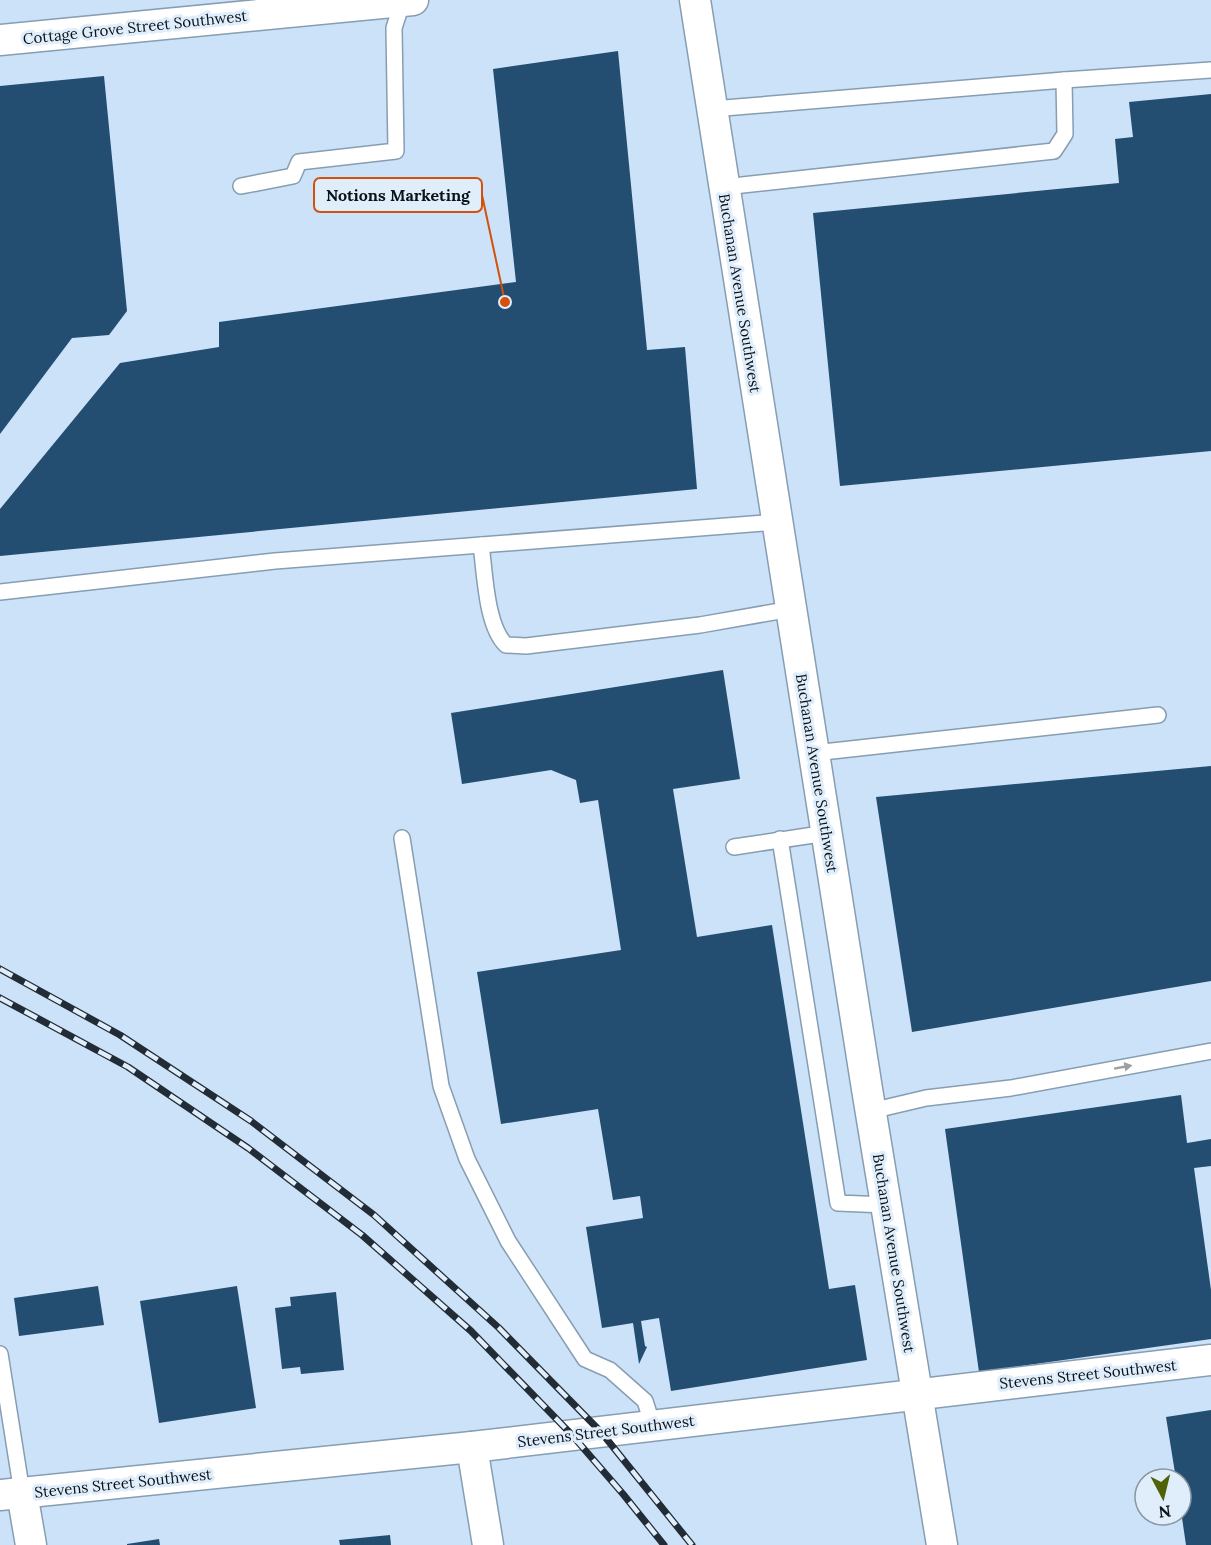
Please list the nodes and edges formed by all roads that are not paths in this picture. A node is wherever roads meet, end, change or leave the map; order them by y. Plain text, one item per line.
1 (403, 0) edge
2 (413, 0) edge
3 (695, 0) edge
4 (0, 40) edge
5 (1211, 70) edge
6 (1064, 80) junction
7 (712, 109) junction
8 (241, 186) dead end
9 (724, 187) junction
10 (777, 522) junction
11 (481, 545) junction
12 (0, 592) edge
13 (791, 609) junction
14 (1158, 715) dead end
15 (814, 753) junction
16 (827, 833) junction
17 (402, 838) dead end
18 (780, 839) junction
19 (734, 847) dead end
20 (1211, 1052) edge
21 (871, 1111) junction
22 (886, 1205) junction
23 (0, 1354) edge
24 (1211, 1360) edge
25 (917, 1393) junction
26 (653, 1426) junction
27 (472, 1447) junction
28 (11, 1494) edge
29 (31, 1545) edge
30 (488, 1545) edge
31 (942, 1545) edge

1 - 2 street, Cottage Grove Street Southwest
1 - 4 street, Cottage Grove Street Southwest
1 - 8 lane
3 - 7 street, Buchanan Avenue Southwest
5 - 6 lane
6 - 7 lane
6 - 9 lane
7 - 9 street, Buchanan Avenue Southwest
9 - 10 street, Buchanan Avenue Southwest
10 - 11 lane
10 - 13 street, Buchanan Avenue Southwest
11 - 12 lane
11 - 13 lane
13 - 15 street, Buchanan Avenue Southwest
14 - 15 lane
15 - 16 street, Buchanan Avenue Southwest
16 - 18 lane
16 - 21 street, Buchanan Avenue Southwest
17 - 26 lane
18 - 19 lane
18 - 22 lane
21 -> 20 lane
21 - 22 street, Buchanan Avenue Southwest
22 - 25 street, Buchanan Avenue Southwest
23 - 28 lane
24 - 25 street, Stevens Street Southwest
25 - 26 street, Stevens Street Southwest
25 - 31 street, Buchanan Avenue Southwest
26 - 27 street, Stevens Street Southwest
27 - 28 street, Stevens Street Southwest
27 - 30 street
28 - 29 street

